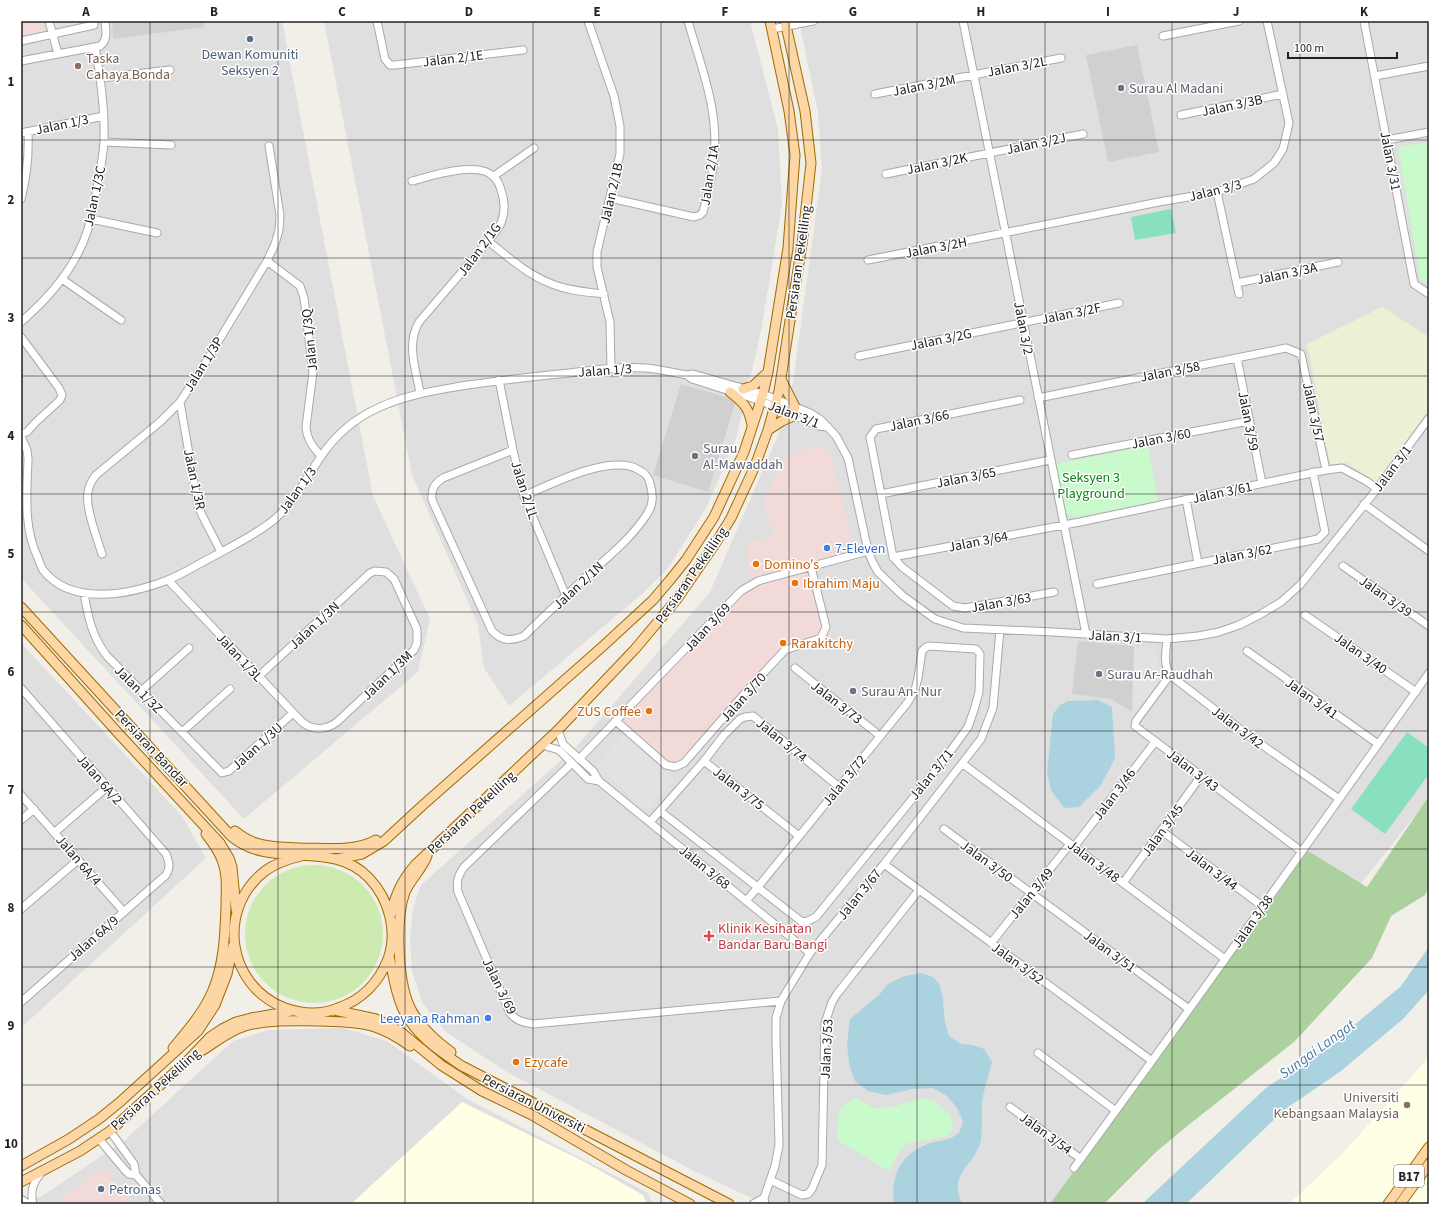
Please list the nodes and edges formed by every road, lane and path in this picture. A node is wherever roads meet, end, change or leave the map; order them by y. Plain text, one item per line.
1 (49, 21) edge
2 (94, 21) edge
3 (105, 21) edge
4 (377, 21) edge
5 (588, 21) edge
6 (688, 21) edge
7 (813, 21) edge
8 (962, 21) edge
9 (1239, 21) edge
10 (1267, 21) edge
11 (1364, 21) edge
12 (785, 24) edge
13 (771, 25) edge
14 (52, 34) junction
15 (1163, 36) dead end
16 (21, 41) edge
17 (95, 47) junction
18 (523, 50) dead end
19 (58, 54) junction
20 (1061, 58) dead end
21 (21, 61) edge
22 (1429, 66) edge
23 (170, 70) dead end
24 (974, 75) junction
25 (1375, 76) junction
26 (101, 78) junction
27 (875, 94) dead end
28 (1283, 94) junction
29 (1181, 115) dead end
30 (104, 116) junction
31 (24, 132) edge
32 (1429, 132) edge
33 (1083, 134) dead end
34 (1387, 140) junction
35 (104, 142) junction
36 (171, 145) dead end
37 (269, 146) dead end
38 (534, 148) dead end
39 (989, 153) junction
40 (886, 174) dead end
41 (494, 176) junction
42 (412, 181) dead end
43 (1217, 192) junction
44 (610, 198) junction
45 (21, 199) edge
46 (92, 219) junction
47 (157, 233) dead end
48 (1005, 233) junction
49 (488, 241) junction
50 (868, 260) dead end
51 (267, 261) junction
52 (1338, 262) dead end
53 (62, 279) junction
54 (1237, 283) junction
55 (604, 294) junction
56 (1239, 294) dead end
57 (1429, 294) edge
58 (1119, 303) dead end
59 (121, 320) dead end
60 (21, 322) edge
61 (1023, 322) junction
62 (21, 337) edge
63 (1301, 354) joint
64 (859, 356) dead end
65 (1237, 358) junction
66 (611, 368) junction
67 (768, 372) junction
68 (688, 375) junction
69 (781, 379) junction
70 (499, 380) junction
71 (743, 389) junction
72 (730, 392) junction
73 (420, 393) junction
74 (762, 398) junction
75 (1038, 398) junction
76 (1020, 400) dead end
77 (180, 402) junction
78 (776, 403) junction
79 (795, 411) junction
80 (1429, 418) edge
81 (1249, 421) junction
82 (752, 427) junction
83 (768, 430) junction
84 (21, 434) edge
85 (21, 437) edge
86 (513, 450) junction
87 (1072, 455) dead end
88 (321, 456) junction
89 (1050, 460) junction
90 (1326, 470) junction
91 (1313, 472) junction
92 (1262, 483) junction
93 (1377, 489) junction
94 (881, 494) junction
95 (524, 496) junction
96 (1186, 499) junction
97 (1364, 504) junction
98 (1063, 525) junction
99 (868, 551) junction
100 (1429, 551) edge
101 (221, 552) junction
102 (102, 554) dead end
103 (893, 557) junction
104 (1198, 562) junction
105 (1343, 566) dead end
106 (811, 567) junction
107 (370, 573) joint
108 (168, 580) junction
109 (1097, 584) dead end
110 (1054, 592) dead end
111 (84, 593) junction
112 (566, 596) junction
113 (21, 607) edge
114 (1306, 614) dead end
115 (21, 625) edge
116 (1429, 626) edge
117 (1000, 630) junction
118 (1086, 634) junction
119 (1167, 639) junction
120 (189, 648) dead end
121 (922, 651) joint
122 (1247, 651) dead end
123 (795, 668) dead end
124 (1429, 673) edge
125 (1170, 675) junction
126 (258, 677) junction
127 (21, 688) edge
128 (230, 689) dead end
129 (141, 691) junction
130 (1416, 692) junction
131 (293, 713) junction
132 (616, 721) junction
133 (316, 729) joint
134 (558, 730) junction
135 (182, 732) junction
136 (724, 735) joint
137 (880, 735) junction
138 (1154, 742) junction
139 (1378, 744) junction
140 (542, 745) junction
141 (579, 759) junction
142 (704, 761) junction
143 (572, 763) junction
144 (963, 764) junction
145 (219, 771) joint
146 (1201, 776) junction
147 (599, 781) junction
148 (107, 787) junction
149 (839, 787) junction
150 (21, 794) edge
151 (1338, 798) junction
152 (203, 804) junction
153 (34, 809) junction
154 (660, 811) junction
155 (196, 817) junction
156 (21, 820) edge
157 (650, 822) junction
158 (399, 828) junction
159 (944, 829) dead end
160 (1162, 831) junction
161 (54, 833) junction
162 (799, 836) junction
163 (1072, 846) junction
164 (429, 851) junction
165 (1301, 851) junction
166 (301, 856) junction
167 (337, 859) junction
168 (78, 860) junction
169 (884, 864) junction
170 (166, 874) joint
171 (1123, 883) junction
172 (758, 887) junction
173 (919, 890) junction
174 (1031, 893) junction
175 (746, 900) junction
176 (1262, 906) junction
177 (21, 909) edge
178 (124, 912) junction
179 (236, 912) junction
180 (390, 917) junction
181 (991, 943) junction
182 (234, 944) junction
183 (810, 953) junction
184 (389, 956) junction
185 (1225, 959) junction
186 (781, 1001) junction
187 (21, 1002) edge
188 (1189, 1009) junction
189 (292, 1010) junction
190 (333, 1010) junction
191 (1038, 1053) dead end
192 (190, 1059) junction
193 (1152, 1061) junction
194 (156, 1069) junction
195 (492, 1082) junction
196 (482, 1091) junction
197 (1010, 1107) dead end
198 (1116, 1111) junction
199 (110, 1131) junction
200 (99, 1139) junction
201 (1429, 1147) edge
202 (1081, 1159) junction
203 (1429, 1164) edge
204 (21, 1166) edge
205 (1074, 1168) dead end
206 (44, 1169) junction
207 (136, 1174) junction
208 (770, 1180) junction
209 (21, 1182) edge
210 (21, 1199) edge
211 (159, 1201) edge
212 (765, 1201) edge
213 (28, 1204) edge
214 (33, 1204) edge
215 (151, 1204) edge
216 (690, 1204) edge
217 (729, 1204) edge
218 (753, 1204) edge
219 (1388, 1204) edge
220 (1400, 1204) edge

1 - 14 street
2 - 14 street
3 - 17 street
4 - 18 street, Jalan 2/1E
5 - 44 street, Jalan 2/1B
6 - 44 street, Jalan 2/1A
7 - 12 street
8 - 24 street, Jalan 3/2
9 - 15 street
10 - 28 street, Jalan 3/3
11 - 25 street, Jalan 3/31
12 - 13 street
12 - 69 main road, Persiaran Pekeliling
13 - 67 main road, Persiaran Pekeliling
14 - 16 street
14 - 19 street
17 - 19 street
17 - 26 street, Jalan 1/3C
19 - 21 street
20 - 24 street, Jalan 3/2L
22 - 25 street
23 - 26 street
24 - 27 street, Jalan 3/2M
24 - 39 street, Jalan 3/2
25 - 34 street, Jalan 3/31
26 - 30 street, Jalan 1/3C
28 - 29 street, Jalan 3/3B
28 - 43 street, Jalan 3/3
30 - 31 street, Jalan 1/3
30 - 35 street, Jalan 1/3C
31 - 45 street
32 - 34 street
33 - 39 street, Jalan 3/2J
34 - 57 street, Jalan 3/31
35 - 36 street
35 - 46 street, Jalan 1/3C
37 - 51 street, Jalan 1/3P
38 - 41 street
39 - 40 street, Jalan 3/2K
39 - 48 street, Jalan 3/2
41 - 42 street
41 - 49 street, Jalan 2/1G
43 - 48 street, Jalan 3/3
43 - 54 street, Jalan 3/3A
44 - 55 street, Jalan 2/1B
46 - 47 street
46 - 53 street, Jalan 1/3C
48 - 50 street, Jalan 3/2H
48 - 61 street, Jalan 3/2
49 - 55 street
49 - 73 street, Jalan 2/1G
51 - 77 street, Jalan 1/3P
51 - 88 street, Jalan 1/3Q
52 - 54 street, Jalan 3/3A
53 - 59 street
53 - 60 street, Jalan 1/3C
54 - 56 street, Jalan 3/3A
55 - 66 street, Jalan 2/1B
58 - 61 street, Jalan 3/2F
61 - 64 street, Jalan 3/2G
61 - 75 street, Jalan 3/2
62 - 84 street
63 - 65 street, Jalan 3/58
63 - 90 street, Jalan 3/57
65 - 75 street, Jalan 3/58
65 - 81 street, Jalan 3/59
66 - 68 street, Jalan 1/3
66 - 70 street, Jalan 1/3
67 - 71 main road
67 - 74 main road, Persiaran Pekeliling
68 - 71 street, Jalan 1/3
68 - 72 street, Jalan 1/3
69 - 78 main road, Persiaran Pekeliling
69 - 79 main road
70 - 73 street, Jalan 1/3
70 - 86 street, Jalan 2/1L
71 - 74 street, Jalan 1/3
72 - 74 street, Jalan 1/3
72 - 82 main road
73 - 88 street, Jalan 1/3
74 - 78 street, Jalan 3/1
74 - 82 main road, Persiaran Pekeliling
75 - 89 street, Jalan 3/2
76 - 94 street, Jalan 3/66
77 - 101 street, Jalan 1/3R
77 - 102 street, Jalan 1/3P
78 - 79 street, Jalan 3/1
78 - 83 main road, Persiaran Pekeliling
79 - 83 main road
79 - 99 street, Jalan 3/1
80 - 93 street, Jalan 3/1
81 - 87 street, Jalan 3/60
81 - 92 street, Jalan 3/59
82 - 158 main road, Persiaran Pekeliling
83 - 134 main road, Persiaran Pekeliling
85 - 111 street, Jalan 1/3
86 - 95 street, Jalan 2/1L
86 - 112 street, Jalan 2/1N
88 - 101 street, Jalan 1/3
89 - 94 street, Jalan 3/65
89 - 98 street, Jalan 3/2
90 - 91 street, Jalan 3/61
90 - 93 street, Jalan 3/61
91 - 92 street, Jalan 3/61
91 - 104 street, Jalan 3/62
92 - 96 street, Jalan 3/61
93 - 97 street, Jalan 3/1
94 - 103 street, Jalan 3/66
95 - 112 street, Jalan 2/1L
95 - 112 street, Jalan 2/1N
96 - 98 street, Jalan 3/61
96 - 104 street
97 - 100 street
97 - 119 street, Jalan 3/1
98 - 103 street, Jalan 3/64
98 - 118 street, Jalan 3/2
99 - 106 street, Jalan 3/69
99 - 117 street, Jalan 3/1
101 - 108 street, Jalan 1/3
103 - 110 street, Jalan 3/63
104 - 109 street, Jalan 3/62
105 - 116 street, Jalan 3/39
106 - 132 street, Jalan 3/69
106 - 132 street, Jalan 3/70
107 - 126 street, Jalan 1/3N
107 - 133 street, Jalan 1/3M
108 - 111 street, Jalan 1/3
108 - 126 street, Jalan 1/3L
111 - 129 street, Jalan 1/3Z
113 - 152 main road, Persiaran Bandar
114 - 130 street, Jalan 3/40
115 - 155 main road, Persiaran Bandar
117 - 118 street, Jalan 3/1
117 - 144 street, Jalan 3/67
118 - 119 street, Jalan 3/1
119 - 125 street
120 - 129 street
121 - 137 street, Jalan 3/72
121 - 172 street, Jalan 3/71
122 - 139 street, Jalan 3/41
123 - 137 street, Jalan 3/73
124 - 130 street, Jalan 3/38
125 - 138 street, Jalan 3/43
125 - 151 street, Jalan 3/42
126 - 131 street, Jalan 1/3L
127 - 148 street, Jalan 6A/2
128 - 135 street
129 - 135 street, Jalan 1/3Z
130 - 139 street, Jalan 3/38
131 - 133 street, Jalan 1/3L
131 - 145 street, Jalan 1/3U
132 - 141 street, Jalan 3/69
134 - 140 main road, Persiaran Pekeliling
134 - 141 street, Jalan 3/68
135 - 145 street, Jalan 1/3Z
136 - 142 street, Jalan 3/75
136 - 149 street, Jalan 3/74
137 - 149 street, Jalan 3/72
138 - 146 street, Jalan 3/43
138 - 163 street, Jalan 3/46
139 - 151 street, Jalan 3/38
140 - 143 street, Jalan 3/68
140 - 164 main road, Persiaran Pekeliling
141 - 147 street, Jalan 3/68
142 - 154 street
142 - 162 street, Jalan 3/75
143 - 147 street, Jalan 3/68
143 - 186 street, Jalan 3/69
144 - 163 street, Jalan 3/48
144 - 169 street, Jalan 3/67
146 - 160 street, Jalan 3/45
146 - 165 street, Jalan 3/43
147 - 157 street, Jalan 3/68
148 - 161 street
148 - 170 street, Jalan 6A/2
149 - 162 street, Jalan 3/72
150 - 153 street, Jalan 6A/4
151 - 165 street, Jalan 3/38
152 - 158 main road
152 - 166 main road, Persiaran Bandar
153 - 156 street
153 - 161 street, Jalan 6A/4
154 - 157 street
154 - 172 street
155 - 179 main road, Persiaran Bandar
155 - 194 main road
157 - 175 street, Jalan 3/68
158 - 167 main road, Persiaran Pekeliling
159 - 174 street, Jalan 3/50
160 - 171 street, Jalan 3/45
160 - 176 street, Jalan 3/44
161 - 168 street, Jalan 6A/4
162 - 172 street, Jalan 3/72
163 - 171 street, Jalan 3/48
163 - 174 street, Jalan 3/49
164 - 180 main road, Persiaran Pekeliling
164 - 195 main road
165 - 176 street, Jalan 3/38
166 - 167 main road
166 - 179 main road
167 - 180 main road
168 - 177 street
168 - 178 street, Jalan 6A/4
169 - 173 street, Jalan 3/52
169 - 183 street, Jalan 3/67
170 - 178 street, Jalan 6A/9
171 - 185 street, Jalan 3/48
172 - 175 street, Jalan 3/72
173 - 181 street, Jalan 3/52
173 - 208 street, Jalan 3/53
174 - 181 street, Jalan 3/49
174 - 188 street, Jalan 3/51
175 - 183 street, Jalan 3/68
176 - 185 street, Jalan 3/38
178 - 187 street, Jalan 6A/9
179 - 182 main road
180 - 184 main road
181 - 193 street, Jalan 3/52
182 - 189 main road
182 - 194 main road, Persiaran Pekeliling
183 - 186 street, Jalan 3/67
184 - 190 main road
184 - 195 main road, Persiaran Universiti
185 - 188 street, Jalan 3/38
186 - 208 street, Jalan 3/67
188 - 193 street, Jalan 3/38
189 - 190 main road
189 - 192 main road, Persiaran Pekeliling
190 - 196 main road, Persiaran Universiti
191 - 198 street
192 - 196 main road
192 - 199 main road, Persiaran Pekeliling
193 - 198 street, Jalan 3/38
194 - 204 main road, Persiaran Pekeliling
195 - 217 main road, Persiaran Universiti
196 - 216 main road, Persiaran Universiti
197 - 202 street, Jalan 3/54
198 - 202 street, Jalan 3/38
199 - 200 main road, Persiaran Pekeliling
199 - 207 street
200 - 206 main road, Persiaran Pekeliling
200 - 207 street
201 - 219 main road, B17
202 - 205 street, Jalan 3/38
203 - 220 main road, B17
206 - 209 main road, Persiaran Pekeliling
206 - 214 street
207 - 211 street
208 - 212 street, Jalan 3/67
210 - 213 street
211 - 215 street
212 - 218 street

